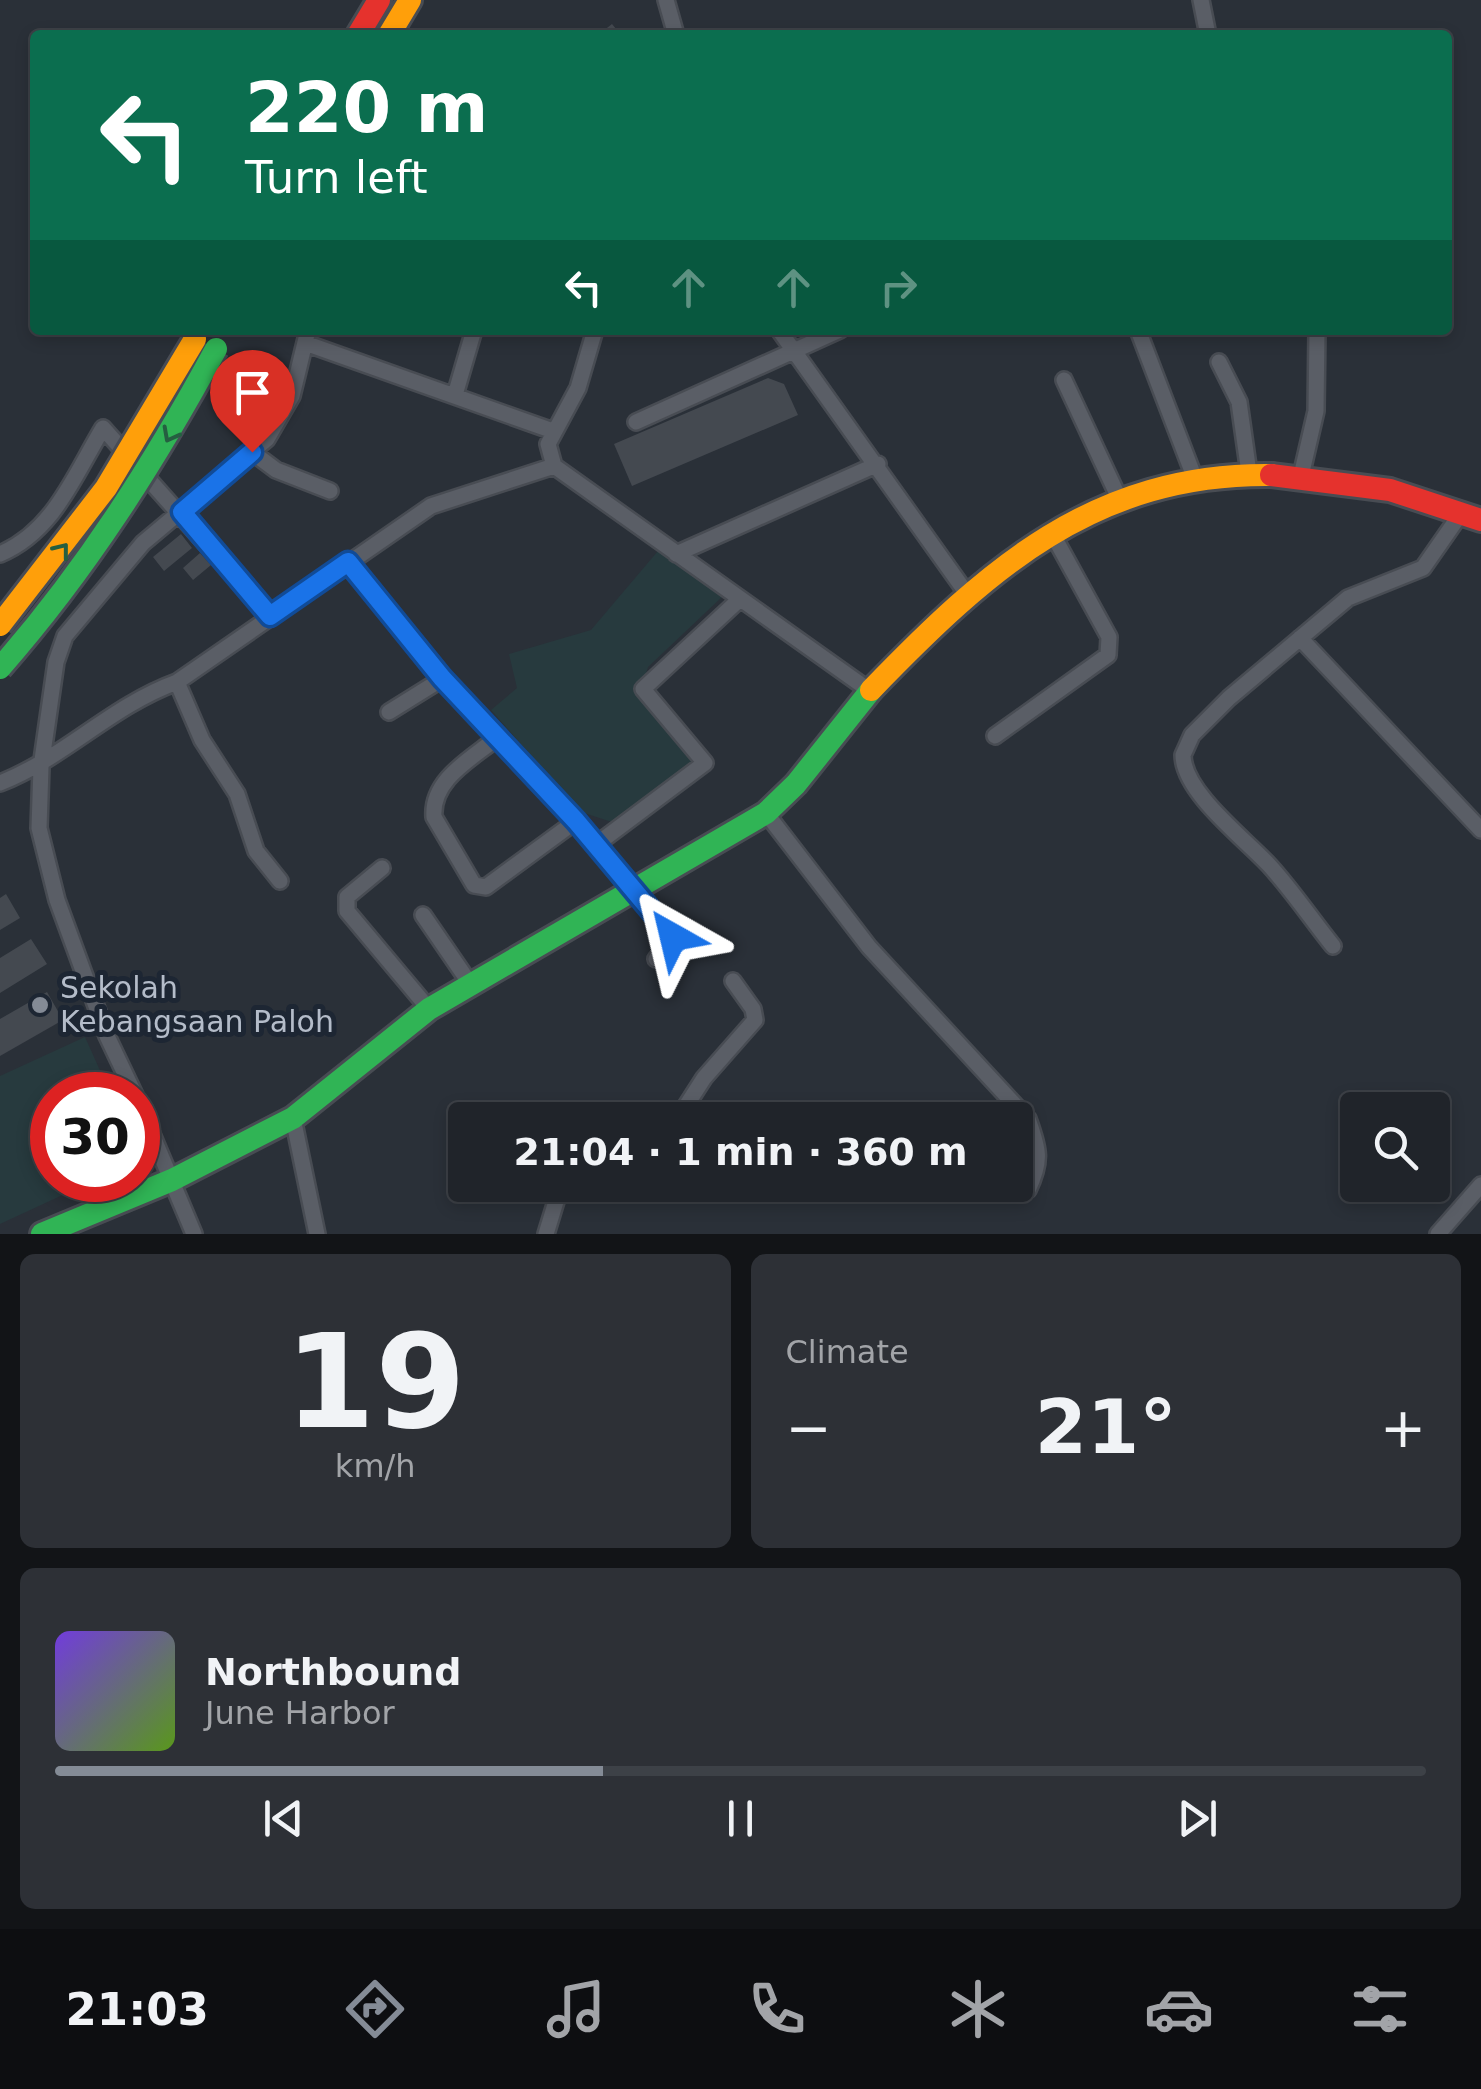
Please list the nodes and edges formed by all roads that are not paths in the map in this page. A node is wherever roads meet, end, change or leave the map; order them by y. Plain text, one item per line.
1 (379, 0) edge
2 (410, 0) edge
3 (666, 0) edge
4 (1201, 0) edge
5 (361, 30) edge
6 (391, 30) edge
7 (675, 30) edge
8 (1207, 30) edge
9 (473, 335) edge
10 (594, 335) edge
11 (783, 335) edge
12 (829, 335) edge
13 (1140, 335) edge
14 (1316, 335) edge
15 (306, 336) edge
16 (209, 337) edge
17 (795, 350) junction
18 (1218, 362) dead end
19 (1064, 380) dead end
20 (455, 395) junction
21 (636, 422) dead end
22 (553, 431) junction
23 (252, 452) junction
24 (878, 464) junction
25 (554, 466) junction
26 (1248, 473) junction
27 (1301, 476) junction
28 (1195, 479) junction
29 (330, 491) dead end
30 (1119, 498) junction
31 (182, 512) junction
32 (1471, 516) edge
33 (1054, 535) junction
34 (0, 554) edge
35 (676, 554) junction
36 (348, 562) junction
37 (970, 598) junction
38 (740, 599) junction
39 (270, 616) junction
40 (0, 625) edge
41 (1300, 638) junction
42 (0, 668) edge
43 (442, 678) junction
44 (177, 682) junction
45 (870, 691) junction
46 (389, 712) dead end
47 (996, 736) dead end
48 (498, 737) junction
49 (41, 767) junction
50 (0, 783) edge
51 (766, 813) junction
52 (576, 821) junction
53 (1481, 830) edge
54 (597, 844) junction
55 (382, 868) dead end
56 (280, 881) dead end
57 (638, 891) junction
58 (423, 915) dead end
59 (1333, 946) dead end
60 (656, 959) dead end
61 (733, 980) dead end
62 (471, 985) junction
63 (428, 1009) junction
64 (124, 1072) edge
65 (689, 1102) edge
66 (1012, 1102) edge
67 (294, 1118) junction
68 (1033, 1138) edge
69 (160, 1153) edge
70 (1033, 1179) edge
71 (172, 1180) junction
72 (1481, 1184) edge
73 (556, 1202) edge
74 (42, 1234) edge
75 (194, 1234) edge
76 (317, 1234) edge
77 (546, 1234) edge
78 (1438, 1234) edge

1 - 5 street
2 - 6 street
3 - 7 street
4 - 8 street
9 - 20 street
10 - 22 street
11 - 17 street
12 - 17 street
13 - 28 street
14 - 27 street
15 - 20 street
15 - 23 street
40 -> 16 street, bridge
16 -> 42 street, bridge
17 - 21 street
17 - 24 street
18 - 26 street
19 - 30 street
20 - 22 street
22 - 25 street
23 - 29 street
23 - 31 street
24 - 35 street
24 - 37 street
25 - 35 street
25 - 36 street
26 - 27 street
26 - 28 street
27 - 32 street
28 - 30 street
30 - 33 street
31 - 34 street
31 - 39 street
31 - 49 street
32 - 41 street
33 - 37 street
33 - 47 street
35 - 38 street
36 - 39 street
36 - 43 street
37 - 45 street
38 - 45 street
38 - 54 street
39 - 44 street
41 - 53 street
41 - 59 street
43 - 46 street
43 - 48 street
44 - 49 street
44 - 56 street
45 - 51 street
48 - 52 street
48 - 52 street
49 - 50 street
49 - 64 street
51 - 57 street
51 - 66 street
52 - 54 street
54 - 57 street
55 - 63 street
57 - 60 street
57 - 62 street
58 - 62 street
61 - 65 street
62 - 63 street
63 - 67 street
67 - 71 street
67 - 76 street
68 - 70 street
69 - 71 street
71 - 74 street
71 - 75 street
72 - 78 street
73 - 77 street

